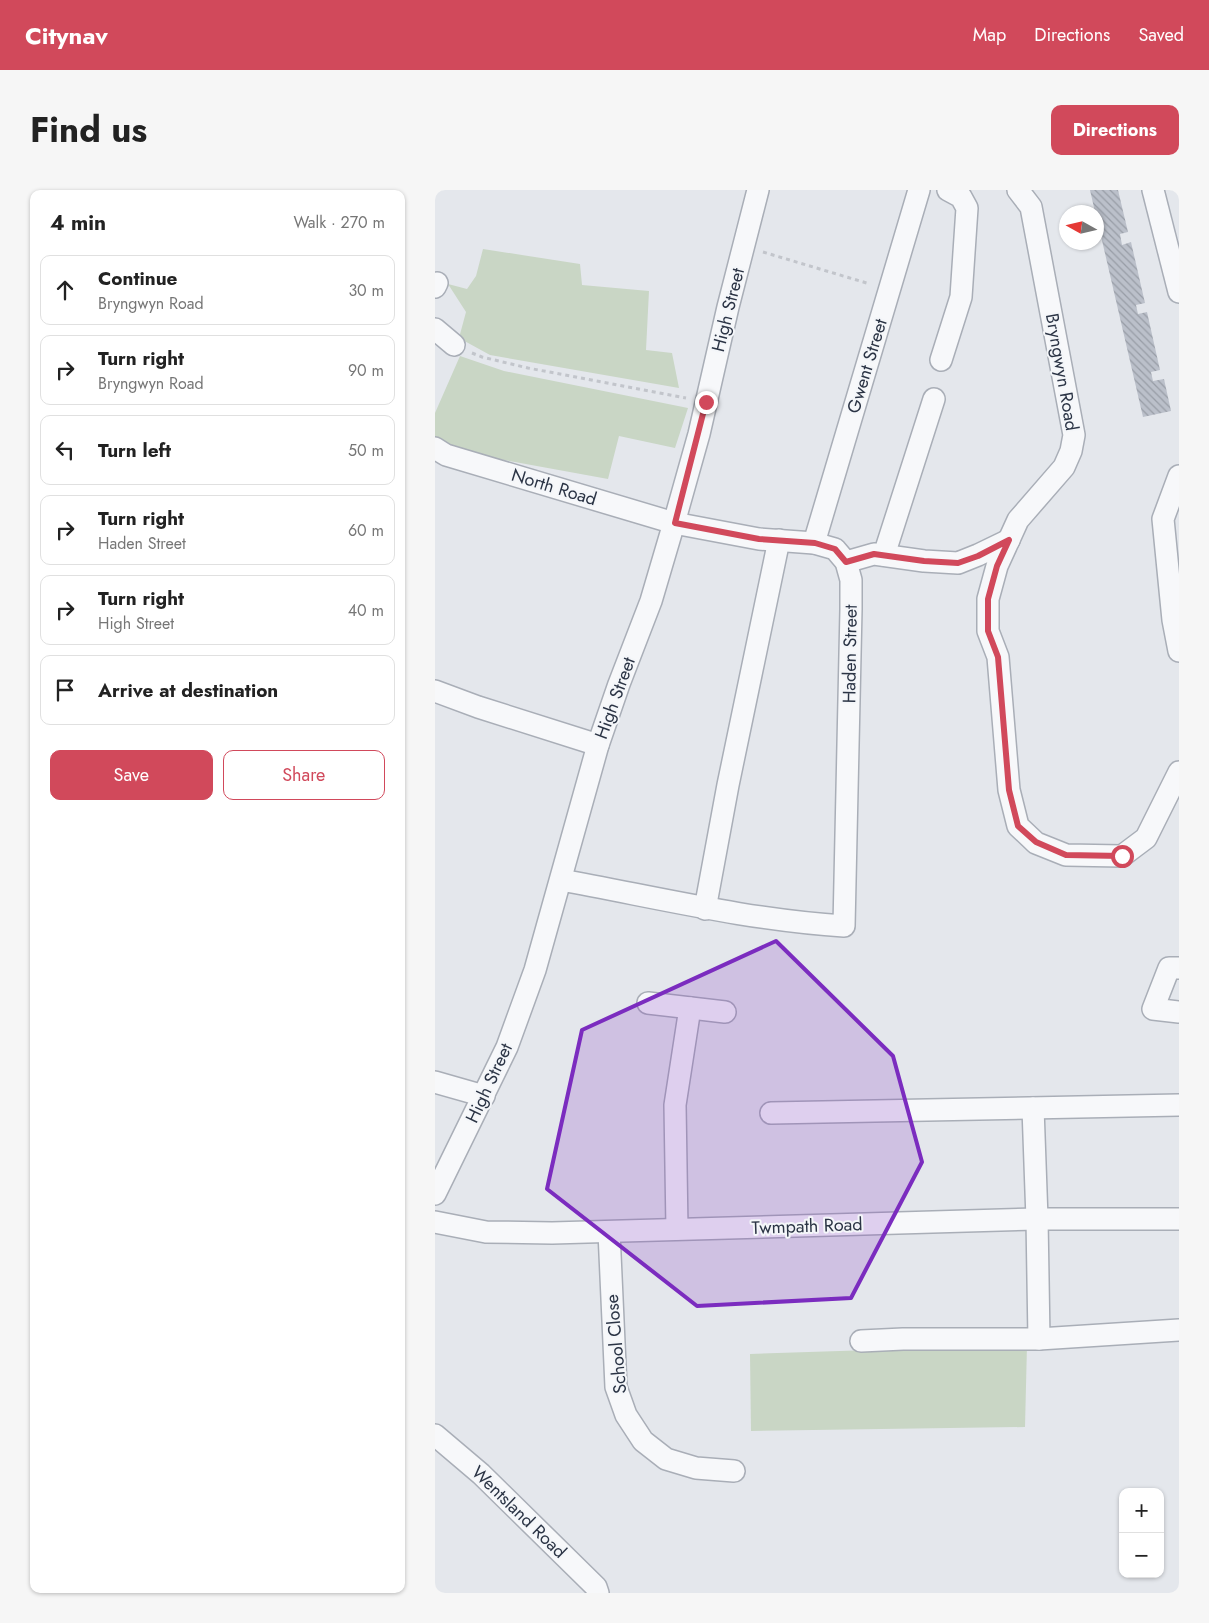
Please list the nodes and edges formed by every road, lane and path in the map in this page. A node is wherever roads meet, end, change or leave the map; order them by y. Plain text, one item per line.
1 (759, 190) edge
2 (919, 190) edge
3 (948, 190) edge
4 (1018, 190) edge
5 (1153, 190) edge
6 (744, 247) junction
7 (890, 289) junction
8 (1179, 292) edge
9 (435, 330) edge
10 (454, 345) joint
11 (941, 360) dead end
12 (934, 399) dead end
13 (706, 402) junction
14 (435, 448) edge
15 (1179, 476) edge
16 (675, 523) junction
17 (779, 540) junction
18 (1009, 540) junction
19 (815, 543) junction
20 (884, 555) junction
21 (846, 562) junction
22 (1179, 651) edge
23 (435, 691) edge
24 (598, 745) junction
25 (1179, 772) edge
26 (561, 880) junction
27 (705, 909) junction
28 (1179, 968) edge
29 (648, 1003) dead end
30 (690, 1008) junction
31 (725, 1012) dead end
32 (1179, 1012) edge
33 (435, 1082) edge
34 (484, 1096) junction
35 (1179, 1105) edge
36 (1033, 1108) junction
37 (771, 1113) dead end
38 (435, 1194) edge
39 (1037, 1219) junction
40 (1179, 1219) edge
41 (435, 1222) edge
42 (677, 1230) junction
43 (609, 1232) junction
44 (1179, 1330) edge
45 (1039, 1339) junction
46 (861, 1341) dead end
47 (435, 1435) edge
48 (734, 1470) dead end
49 (598, 1593) edge

1 - 6 street, High Street
2 - 7 street, Gwent Street
3 - 11 street
4 - 18 street, Bryngwyn Road
5 - 8 street
6 - 7 path
6 - 13 street, High Street
7 - 19 street, Gwent Street
9 - 10 street
10 - 13 path
12 - 20 street
13 - 16 street, High Street
14 - 16 street, North Road
15 - 22 street
16 - 17 street
16 - 24 street, High Street
17 - 19 street
17 - 27 street
18 - 20 street
18 - 25 street, Bryngwyn Road
19 - 21 street
20 - 21 street
21 - 27 street, Haden Street
23 - 24 street
24 - 26 street, High Street
26 - 27 street
26 - 34 street, High Street
28 - 32 street
29 - 30 street
30 - 31 street
30 - 42 street
33 - 34 street
34 - 38 street, High Street
35 - 36 street
36 - 37 street
36 - 39 street
39 - 40 street, Twmpath Road
39 - 42 street, Twmpath Road
39 - 45 street
41 - 43 street, Twmpath Road
42 - 43 street, Twmpath Road
43 - 48 street, School Close
44 - 45 street
45 - 46 street
47 - 49 street, Wentsland Road

